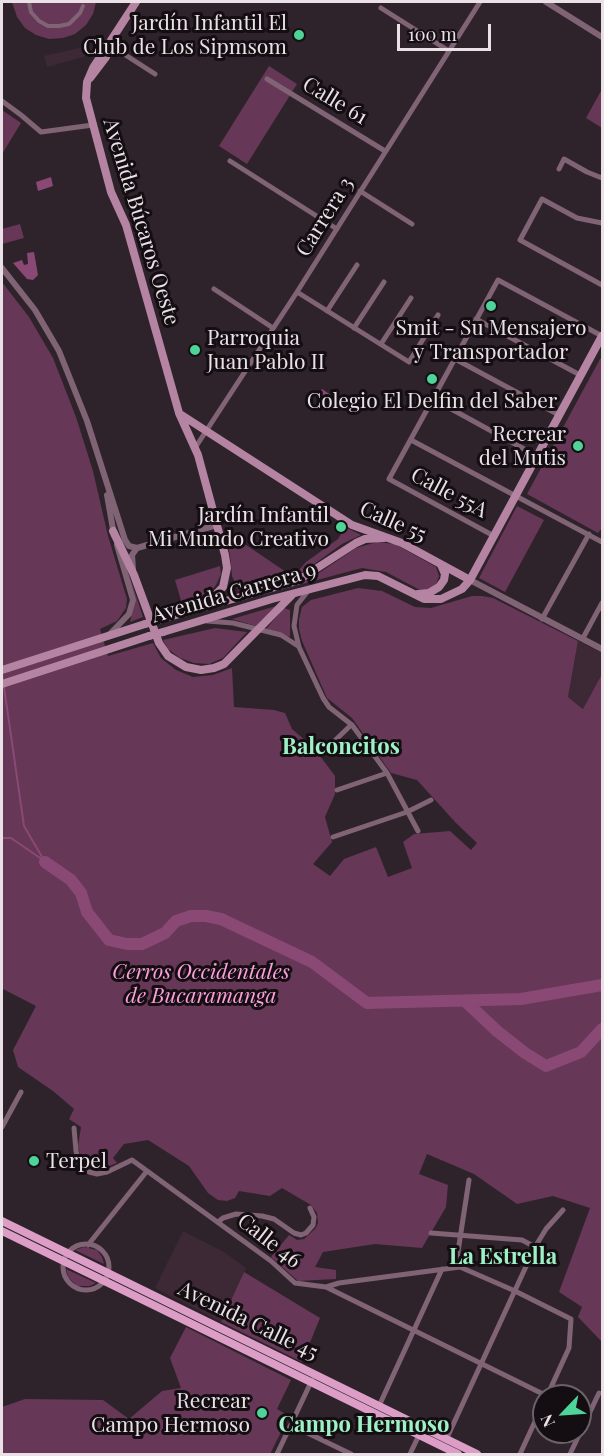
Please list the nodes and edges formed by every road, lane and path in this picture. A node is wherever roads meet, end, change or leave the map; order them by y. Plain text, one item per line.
1 (29, 2) edge
2 (136, 2) edge
3 (142, 2) edge
4 (480, 2) edge
5 (546, 2) edge
6 (83, 6) dead end
7 (381, 8) dead end
8 (603, 37) edge
9 (113, 47) junction
10 (449, 51) junction
11 (155, 74) dead end
12 (267, 79) dead end
13 (87, 82) junction
14 (2, 101) edge
15 (93, 125) junction
16 (386, 151) junction
17 (230, 161) dead end
18 (559, 169) dead end
19 (603, 178) edge
20 (360, 191) junction
21 (603, 223) edge
22 (412, 224) dead end
23 (336, 229) junction
24 (357, 264) dead end
25 (2, 268) edge
26 (384, 282) dead end
27 (603, 285) edge
28 (214, 289) dead end
29 (297, 292) junction
30 (411, 298) dead end
31 (327, 311) junction
32 (438, 315) dead end
33 (476, 319) junction
34 (273, 328) junction
35 (354, 328) junction
36 (603, 336) edge
37 (381, 344) junction
38 (603, 348) edge
39 (594, 352) junction
40 (454, 359) junction
41 (580, 375) junction
42 (433, 399) junction
43 (179, 413) junction
44 (559, 415) junction
45 (206, 432) junction
46 (411, 440) junction
47 (195, 448) junction
48 (537, 456) junction
49 (106, 486) junction
50 (516, 496) junction
51 (217, 525) junction
52 (113, 531) junction
53 (589, 534) junction
54 (494, 536) junction
55 (391, 538) junction
56 (602, 540) edge
57 (137, 548) junction
58 (440, 563) junction
59 (134, 575) junction
60 (470, 580) junction
61 (312, 588) junction
62 (296, 592) junction
63 (407, 592) junction
64 (603, 603) edge
65 (203, 607) junction
66 (542, 618) junction
67 (201, 620) junction
68 (258, 630) junction
69 (106, 636) junction
70 (583, 638) junction
71 (299, 647) junction
72 (603, 649) edge
73 (2, 670) edge
74 (2, 684) edge
75 (351, 725) junction
76 (322, 753) dead end
77 (387, 773) junction
78 (337, 790) dead end
79 (431, 800) dead end
80 (407, 812) junction
81 (418, 831) dead end
82 (333, 837) dead end
83 (21, 1092) dead end
84 (2, 1127) edge
85 (74, 1128) dead end
86 (147, 1171) junction
87 (468, 1180) dead end
88 (310, 1208) dead end
89 (564, 1210) dead end
90 (2, 1221) edge
91 (218, 1222) junction
92 (2, 1231) edge
93 (431, 1233) dead end
94 (461, 1236) junction
95 (88, 1245) junction
96 (535, 1247) junction
97 (66, 1257) junction
98 (460, 1267) junction
99 (442, 1269) junction
100 (106, 1277) junction
101 (326, 1287) junction
102 (515, 1291) junction
103 (414, 1330) junction
104 (482, 1364) junction
105 (313, 1378) junction
106 (552, 1384) edge
107 (532, 1389) edge
108 (600, 1393) dead end
109 (379, 1406) junction
110 (592, 1408) edge
111 (291, 1425) junction
112 (532, 1428) edge
113 (419, 1435) junction
114 (445, 1443) junction
115 (277, 1455) edge
116 (351, 1455) edge
117 (410, 1455) edge
118 (458, 1455) edge
119 (477, 1455) edge
120 (520, 1455) edge

1 - 6 street
2 - 13 main road
3 - 9 main road
4 - 10 street, Carrera 3
5 - 8 street
7 - 10 street
9 - 11 street
9 - 13 main road
10 - 16 street, Carrera 3
12 - 16 street, Calle 61
13 - 15 main road, Avenida Búcaros Oeste
14 - 15 street
15 - 43 main road, Avenida Búcaros Oeste
16 - 20 street, Carrera 3
17 - 23 street
18 - 19 street
20 - 22 street
20 - 23 street, Carrera 3
21 - 27 street
23 - 29 street, Carrera 3
24 - 31 street
25 - 49 street
26 - 35 street
28 - 34 street
29 - 31 street
29 - 34 street, Carrera 3
30 - 37 street
31 - 35 street
32 - 37 street
33 - 36 street
33 - 40 street
33 - 41 street
34 - 45 street, Carrera 3
35 - 37 street
36 - 39 main road
38 - 39 street
39 - 41 main road
40 - 42 street
40 - 44 street
41 - 44 main road
42 - 46 street
42 - 48 street
43 - 45 main road, Calle 55
43 - 47 main road, Avenida Búcaros Oeste
44 - 48 main road
45 - 47 street, Carrera 3
45 - 55 main road, Calle 55
46 - 50 street
46 - 54 street, Calle 55A
47 - 51 main road, Avenida Búcaros Oeste
48 - 50 main road
49 - 52 street
49 - 57 street
50 - 53 street
50 - 54 main road
51 - 57 street
51 - 65 main road, Avenida Búcaros Oeste
52 - 59 main road
52 - 69 street
53 - 56 street
53 - 66 street
54 - 60 main road
55 - 58 main road, Calle 55
55 - 65 main road, Avenida Carrera 9
57 - 59 street
58 - 60 main road, Calle 55
58 - 63 main road
59 - 68 main road
60 - 63 main road, Avenida Carrera 9
60 - 66 street, Calle 55
61 - 62 main road, Avenida Carrera 9
61 - 63 main road, Avenida Carrera 9
61 - 71 street
62 - 67 main road, Avenida Carrera 9
62 - 68 main road
64 - 70 street
65 - 69 main road, Avenida Carrera 9, bridge
66 - 70 street, Calle 55
67 - 68 street
67 - 74 main road, Avenida Carrera 9, bridge
68 - 71 street
69 - 73 main road, Avenida Carrera 9
70 - 72 street, Calle 55
71 - 75 street
75 - 76 street
75 - 77 street
77 - 78 street
77 - 80 street
79 - 80 street
80 - 81 street
80 - 82 street
83 - 84 street
85 - 86 street, Calle 46
86 - 91 street, Calle 46
86 - 95 street
87 - 94 street
88 - 91 street
89 - 96 street
90 - 97 main road, Avenida Calle 45
91 - 101 street, Calle 46
92 - 97 main road, Avenida Calle 45
93 - 94 street
94 - 96 street
94 - 98 street
95 - 97 street
95 - 100 street
96 - 102 street
97 - 100 main road, Avenida Calle 45
97 - 100 street
98 - 99 street
98 - 102 street
99 - 101 street
99 - 103 street
100 - 105 main road, Avenida Calle 45
101 - 103 street, Calle 46
102 - 104 street
102 - 106 street
103 - 104 street, Calle 46
103 - 109 street
104 - 107 street, Calle 46
104 - 114 street
105 - 109 main road, Avenida Calle 45
105 - 111 street
105 - 113 main road, Avenida Calle 45
108 - 110 street
109 - 114 main road, Avenida Calle 45
111 - 115 street
111 - 116 street
112 - 120 street
113 - 114 main road, Avenida Calle 45
113 - 117 street
114 - 118 main road, Avenida Calle 45
114 - 119 main road, Avenida Calle 45

